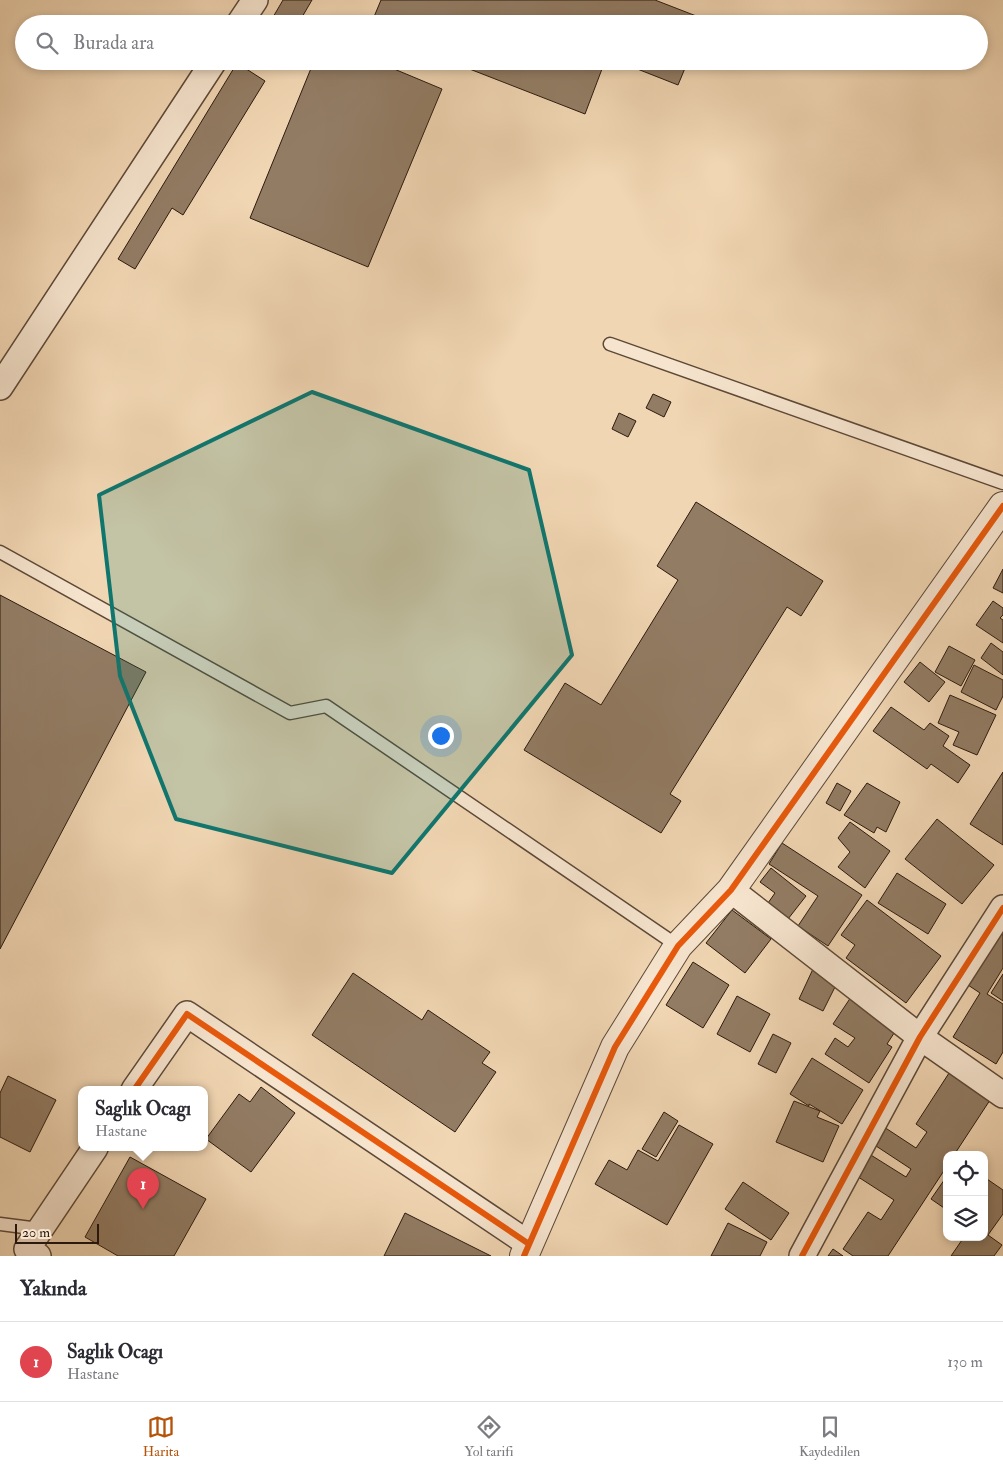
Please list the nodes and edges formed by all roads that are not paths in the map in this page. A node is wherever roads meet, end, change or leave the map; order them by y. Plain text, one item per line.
1 (255, 0) edge
2 (245, 15) edge
3 (208, 70) edge
4 (610, 344) dead end
5 (0, 387) edge
6 (1003, 483) edge
7 (1003, 506) edge
8 (0, 552) edge
9 (731, 890) junction
10 (1003, 908) edge
11 (678, 946) junction
12 (920, 1037) junction
13 (137, 1086) edge
14 (1003, 1095) edge
15 (93, 1151) edge
16 (0, 1224) edge
17 (39, 1229) junction
18 (526, 1250) edge
19 (38, 1256) edge
20 (802, 1256) edge

1 - 2 street
3 - 5 street
4 - 6 lane
7 - 9 street
8 - 11 lane
9 - 11 street
9 - 12 street
10 - 12 street
11 - 18 street
12 - 14 street
12 - 20 street
13 - 18 street
15 - 17 street
16 - 17 lane
17 - 19 street

